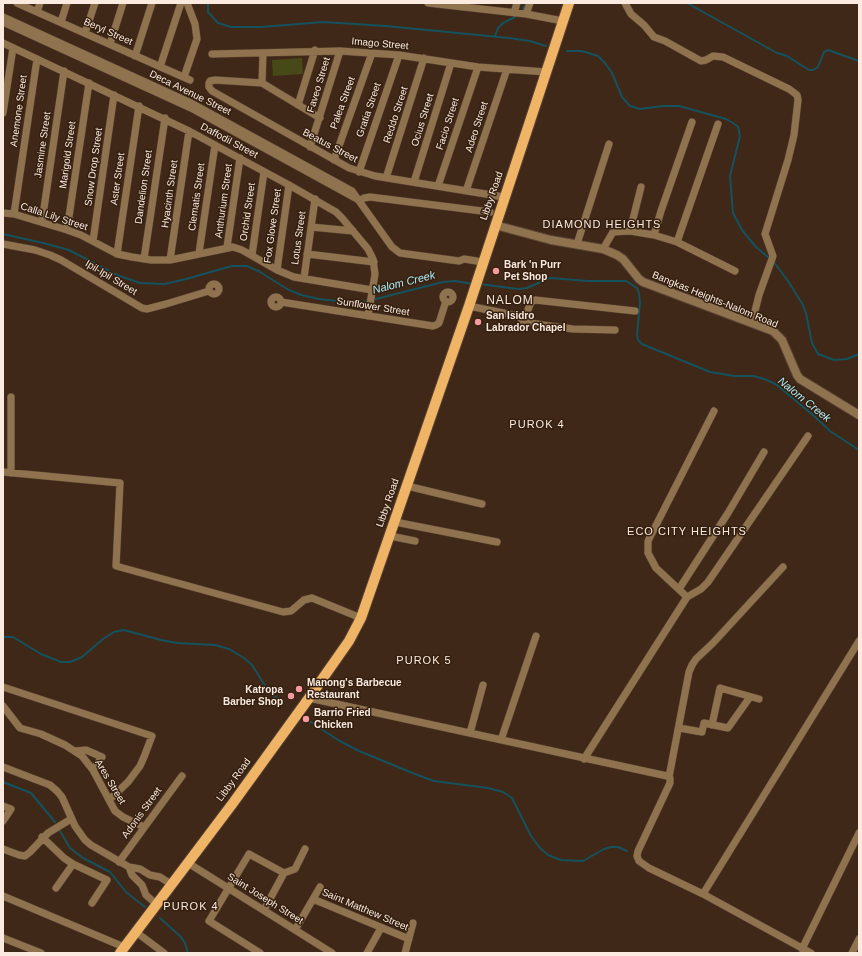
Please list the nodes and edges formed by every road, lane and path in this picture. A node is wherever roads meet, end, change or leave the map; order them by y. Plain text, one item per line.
1 (17, 3) edge
2 (40, 3) edge
3 (67, 3) edge
4 (95, 3) edge
5 (123, 3) edge
6 (152, 3) edge
7 (181, 3) edge
8 (187, 3) edge
9 (429, 3) edge
10 (517, 3) edge
11 (530, 3) edge
12 (569, 3) edge
13 (625, 3) edge
14 (457, 5) edge
15 (485, 6) edge
16 (37, 12) junction
17 (514, 13) junction
18 (526, 14) junction
19 (3, 17) edge
20 (563, 21) junction
21 (3, 22) edge
22 (61, 22) junction
23 (85, 33) junction
24 (34, 34) junction
25 (3, 43) edge
26 (110, 44) junction
27 (13, 48) junction
28 (315, 50) junction
29 (340, 51) junction
30 (263, 53) junction
31 (372, 53) junction
32 (212, 54) dead end
33 (399, 55) junction
34 (135, 56) junction
35 (424, 58) junction
36 (37, 59) junction
37 (450, 63) junction
38 (160, 67) junction
39 (478, 67) junction
40 (507, 69) junction
41 (64, 71) junction
42 (546, 72) junction
43 (262, 82) junction
44 (89, 83) junction
45 (114, 95) junction
46 (298, 105) junction
47 (139, 106) junction
48 (3, 113) edge
49 (165, 118) junction
50 (320, 118) junction
51 (692, 122) dead end
52 (718, 124) dead end
53 (189, 131) junction
54 (609, 144) dead end
55 (215, 145) junction
56 (310, 147) junction
57 (240, 158) junction
58 (334, 160) junction
59 (264, 172) junction
60 (359, 172) junction
61 (386, 178) junction
62 (414, 182) junction
63 (289, 185) junction
64 (438, 186) junction
65 (641, 188) dead end
66 (466, 191) junction
67 (504, 197) junction
68 (315, 200) junction
69 (359, 201) junction
70 (490, 212) dead end
71 (3, 213) edge
72 (14, 214) junction
73 (42, 222) junction
74 (495, 225) junction
75 (311, 227) junction
76 (67, 230) junction
77 (353, 231) junction
78 (630, 231) junction
79 (654, 235) junction
80 (93, 241) junction
81 (677, 242) junction
82 (3, 244) edge
83 (577, 244) junction
84 (227, 247) junction
85 (603, 250) junction
86 (199, 253) junction
87 (117, 254) junction
88 (307, 254) junction
89 (252, 255) junction
90 (144, 259) junction
91 (170, 260) junction
92 (374, 262) junction
93 (482, 264) junction
94 (277, 270) junction
95 (736, 271) dead end
96 (304, 278) junction
97 (372, 290) junction
98 (209, 291) dead end
99 (446, 301) dead end
100 (281, 302) dead end
101 (470, 302) junction
102 (635, 311) dead end
103 (368, 316) junction
104 (520, 316) junction
105 (752, 323) junction
106 (615, 330) dead end
107 (11, 397) dead end
108 (714, 411) dead end
109 (859, 415) edge
110 (808, 436) dead end
111 (764, 452) dead end
112 (7, 473) edge
113 (407, 486) junction
114 (482, 504) dead end
115 (394, 522) junction
116 (390, 536) junction
117 (415, 541) dead end
118 (497, 542) dead end
119 (783, 567) dead end
120 (679, 589) junction
121 (687, 597) junction
122 (361, 618) junction
123 (536, 636) dead end
124 (859, 641) edge
125 (483, 685) dead end
126 (3, 687) edge
127 (750, 697) junction
128 (309, 698) junction
129 (759, 699) dead end
130 (3, 706) edge
131 (712, 725) junction
132 (678, 728) junction
133 (470, 733) junction
134 (501, 740) junction
135 (75, 751) junction
136 (584, 758) junction
137 (3, 767) edge
138 (93, 770) junction
139 (182, 776) dead end
140 (669, 777) junction
141 (109, 800) junction
142 (3, 806) edge
143 (71, 819) junction
144 (3, 821) edge
145 (144, 827) junction
146 (859, 832) edge
147 (42, 838) junction
148 (3, 849) edge
149 (306, 849) dead end
150 (119, 862) junction
151 (188, 863) junction
152 (72, 864) junction
153 (129, 867) junction
154 (284, 873) junction
155 (150, 876) junction
156 (171, 884) junction
157 (142, 885) junction
158 (320, 887) dead end
159 (56, 888) dead end
160 (229, 888) junction
161 (703, 894) junction
162 (3, 896) edge
163 (313, 899) junction
164 (92, 903) dead end
165 (156, 904) junction
166 (264, 910) junction
167 (412, 923) dead end
168 (381, 928) junction
169 (296, 930) junction
170 (136, 932) junction
171 (3, 938) edge
172 (859, 939) edge
173 (409, 940) junction
174 (802, 949) junction
175 (22, 950) edge
176 (122, 950) edge
177 (41, 953) edge
178 (164, 953) edge
179 (260, 953) edge
180 (332, 953) edge
181 (367, 953) edge
182 (405, 953) edge
183 (811, 953) edge
184 (852, 953) edge

1 - 16 street, Beryl Street
2 - 16 street
3 - 22 street
4 - 23 street
5 - 26 street
6 - 34 street
7 - 38 street
8 - 38 street, Beryl Street
9 - 14 street
10 - 17 street
11 - 18 street
12 - 20 main road, Libby Road
13 - 105 street
14 - 15 street
15 - 17 street
16 - 22 street, Beryl Street
17 - 18 street
18 - 20 street
19 - 24 street, Deca Avenue Street
20 - 42 main road, Libby Road
21 - 24 street, Deca Avenue Street
22 - 23 street, Beryl Street
23 - 26 street, Beryl Street
24 - 69 street, Deca Avenue Street
25 - 27 street, Daffodil Street
26 - 34 street, Beryl Street
27 - 36 street, Daffodil Street
27 - 48 street
28 - 29 street, Imago Street
28 - 30 street, Imago Street
28 - 46 street
29 - 31 street, Imago Street
29 - 50 street, Faveo Street
30 - 32 street, Imago Street
30 - 43 street
31 - 33 street, Imago Street
31 - 58 street, Palea Street
33 - 35 street, Imago Street
33 - 60 street, Gratia Street
34 - 38 street, Beryl Street
35 - 37 street, Imago Street
35 - 61 street, Reddo Street
36 - 41 street, Daffodil Street
36 - 72 street, Anemone Street
37 - 39 street, Imago Street
37 - 62 street, Ocius Street
39 - 40 street, Imago Street
39 - 64 street, Facio Street
40 - 42 street, Imago Street
40 - 66 street, Adeo Street
41 - 44 street, Daffodil Street
41 - 73 street, Jasmine Street
42 - 67 main road, Libby Road
43 - 46 street
43 - 56 street, Beatus Street
44 - 45 street, Daffodil Street
44 - 76 street, Marigold Street
45 - 47 street, Daffodil Street
45 - 80 street, Snow Drop Street
46 - 50 street
47 - 49 street, Daffodil Street
47 - 87 street, Aster Street
49 - 53 street, Daffodil Street
49 - 90 street, Dandelion Street
50 - 56 street, Faveo Street
51 - 79 street
52 - 81 street
53 - 55 street, Daffodil Street
53 - 91 street, Hyacinth Street
54 - 83 street
55 - 57 street, Daffodil Street
55 - 86 street, Clematis Street
56 - 58 street, Beatus Street
57 - 59 street, Daffodil Street
57 - 84 street, Anthurium Street
58 - 60 street, Beatus Street
59 - 63 street, Daffodil Street
59 - 89 street, Orchid Street
60 - 61 street, Beatus Street
61 - 62 street, Beatus Street
62 - 64 street, Beatus Street
63 - 68 street, Daffodil Street
63 - 94 street, Fox Glove Street
64 - 66 street, Beatus Street
65 - 78 street
66 - 67 street, Beatus Street
67 - 74 main road, Libby Road
68 - 75 street, Lotus Street
68 - 77 street, Daffodil Street
69 - 70 street
69 - 93 street, Deca Avenue Street
71 - 72 street, Calla Lily Street
72 - 73 street, Calla Lily Street
73 - 76 street, Calla Lily Street
74 - 83 street, Bangkas Heights-Nalom Road
74 - 93 main road, Libby Road
75 - 77 street
75 - 88 street, Lotus Street
76 - 80 street, Calla Lily Street
77 - 92 street, Daffodil Street
78 - 79 street
78 - 85 street
79 - 81 street
80 - 87 street, Calla Lily Street
81 - 95 street
82 - 98 street, Ipil-Ipil Street
83 - 85 street, Bangkas Heights-Nalom Road
84 - 86 street, Calla Lily Street
84 - 89 street, Calla Lily Street
85 - 105 street, Bangkas Heights-Nalom Road
86 - 91 street, Calla Lily Street
87 - 90 street, Calla Lily Street
88 - 92 street
88 - 96 street, Lotus Street
89 - 94 street, Calla Lily Street
90 - 91 street, Calla Lily Street
92 - 97 street
93 - 101 main road, Libby Road
94 - 96 street, Calla Lily Street
96 - 97 street, Calla Lily Street
97 - 103 street
99 - 103 street, Sunflower Street
100 - 103 street, Sunflower Street
101 - 104 street
101 - 113 main road, Libby Road
102 - 104 street
104 - 106 street
105 - 109 street, Bangkas Heights-Nalom Road
107 - 112 street
108 - 120 street
110 - 121 street
111 - 120 street
112 - 122 street
113 - 114 street
113 - 115 main road, Libby Road
115 - 116 main road, Libby Road
115 - 118 street
116 - 117 street
116 - 122 main road, Libby Road
119 - 132 street
120 - 121 street
121 - 136 street
122 - 128 main road, Libby Road
123 - 134 street
124 - 161 street
125 - 133 street
126 - 141 street
127 - 129 street
127 - 131 street
127 - 131 street
128 - 133 street
128 - 151 main road, Libby Road
130 - 135 street, Ares Street
131 - 132 street
132 - 140 street
133 - 134 street
134 - 136 street
135 - 138 street, Ares Street
135 - 138 street
136 - 140 street
137 - 143 street
138 - 141 street, Ares Street
139 - 145 street, Adonis Street
140 - 161 street
141 - 145 street, Ares Street
142 - 144 street
143 - 147 street
143 - 150 street
145 - 150 street, Adonis Street
146 - 174 street
147 - 148 street
147 - 152 street
149 - 154 street
150 - 153 street
151 - 156 main road, Libby Road
151 - 160 street, Saint Joseph Street
152 - 159 street
152 - 164 street
153 - 155 street
153 - 157 street
154 - 160 street
154 - 166 street
155 - 156 street
155 - 157 street
156 - 165 main road, Libby Road
157 - 165 street
158 - 163 street
160 - 166 street, Saint Joseph Street
160 - 179 street
161 - 174 street
162 - 176 street
163 - 168 street, Saint Matthew Street
163 - 169 street
165 - 170 main road, Libby Road
166 - 169 street, Saint Joseph Street
167 - 173 street
168 - 173 street, Saint Matthew Street
168 - 181 street
169 - 180 street, Saint Joseph Street
170 - 176 main road, Libby Road
170 - 178 street
171 - 175 street
172 - 184 street
173 - 182 street
174 - 183 street
175 - 177 street

